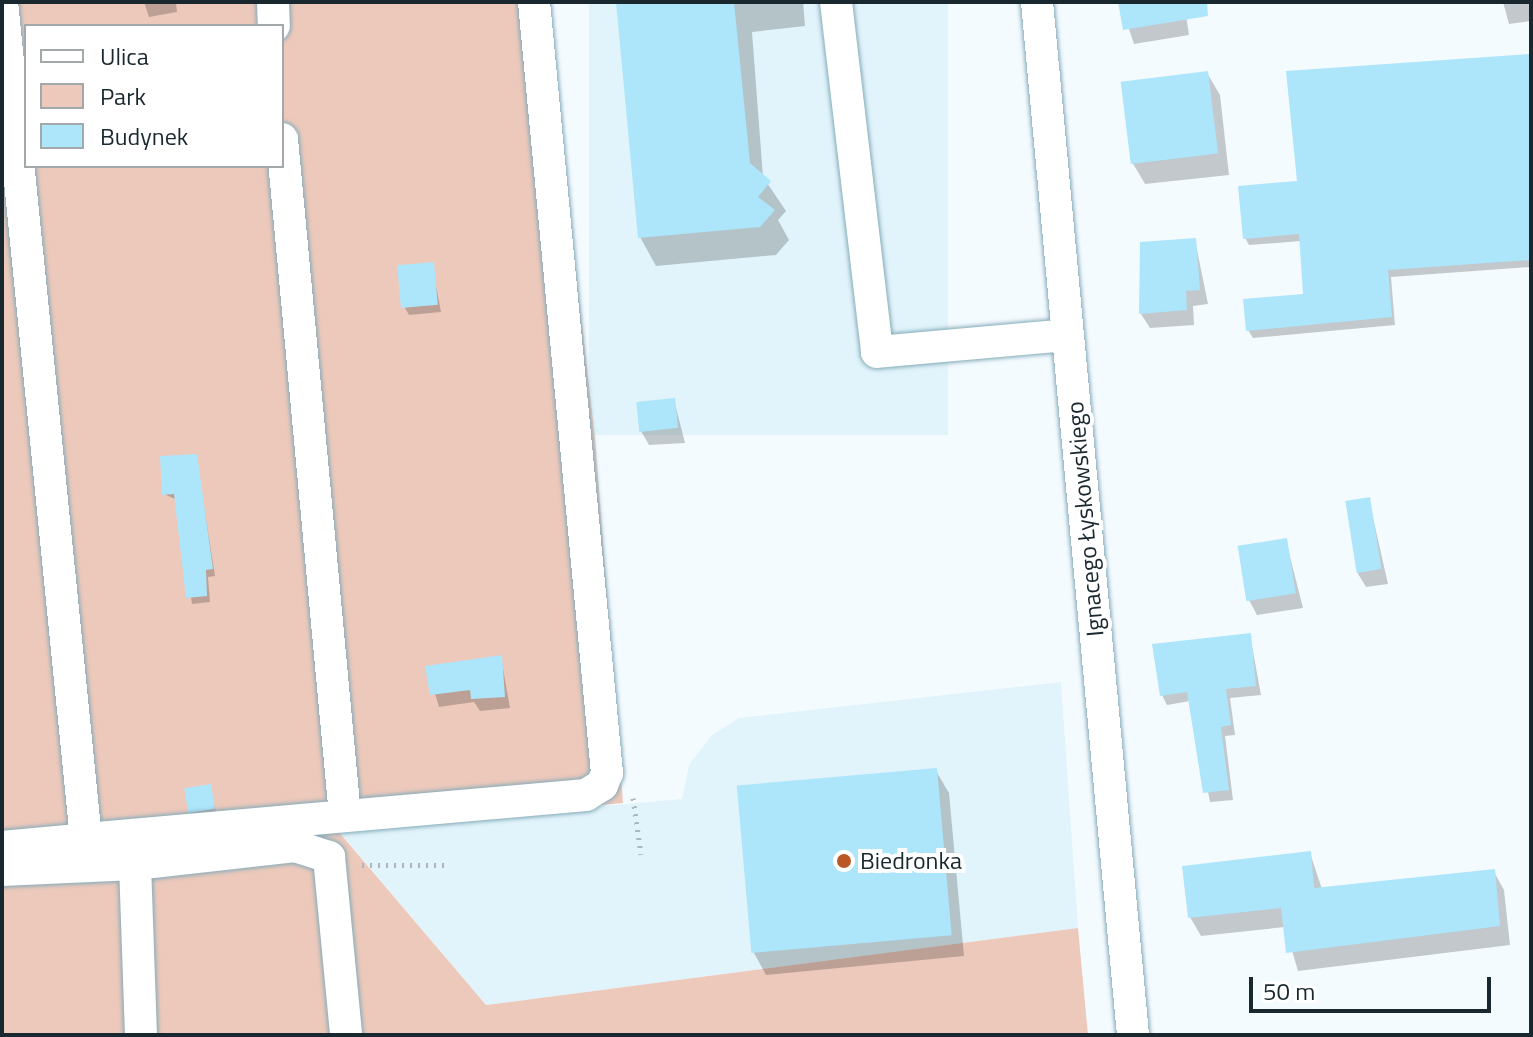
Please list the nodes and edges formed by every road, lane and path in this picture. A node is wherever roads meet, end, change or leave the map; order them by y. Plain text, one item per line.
1 (2, 2) edge
2 (273, 2) edge
3 (534, 2) edge
4 (836, 2) edge
5 (1037, 2) edge
6 (274, 24) edge
7 (284, 160) edge
8 (1067, 335) junction
9 (632, 792) dead end
10 (345, 815) junction
11 (86, 839) junction
12 (2, 847) edge
13 (641, 854) dead end
14 (135, 864) junction
15 (445, 865) dead end
16 (330, 866) junction
17 (2, 870) edge
18 (141, 1035) edge
19 (346, 1035) edge
20 (1133, 1035) edge

1 - 11 street
2 - 6 street
3 - 10 street
4 - 8 street
5 - 8 street, Ignacego Łyskowskiego
7 - 10 street
8 - 20 street, Ignacego Łyskowskiego
9 - 13 path
10 - 11 street
11 - 12 street
14 - 16 street
14 - 17 street
14 - 18 street
15 - 16 path
16 - 19 street

